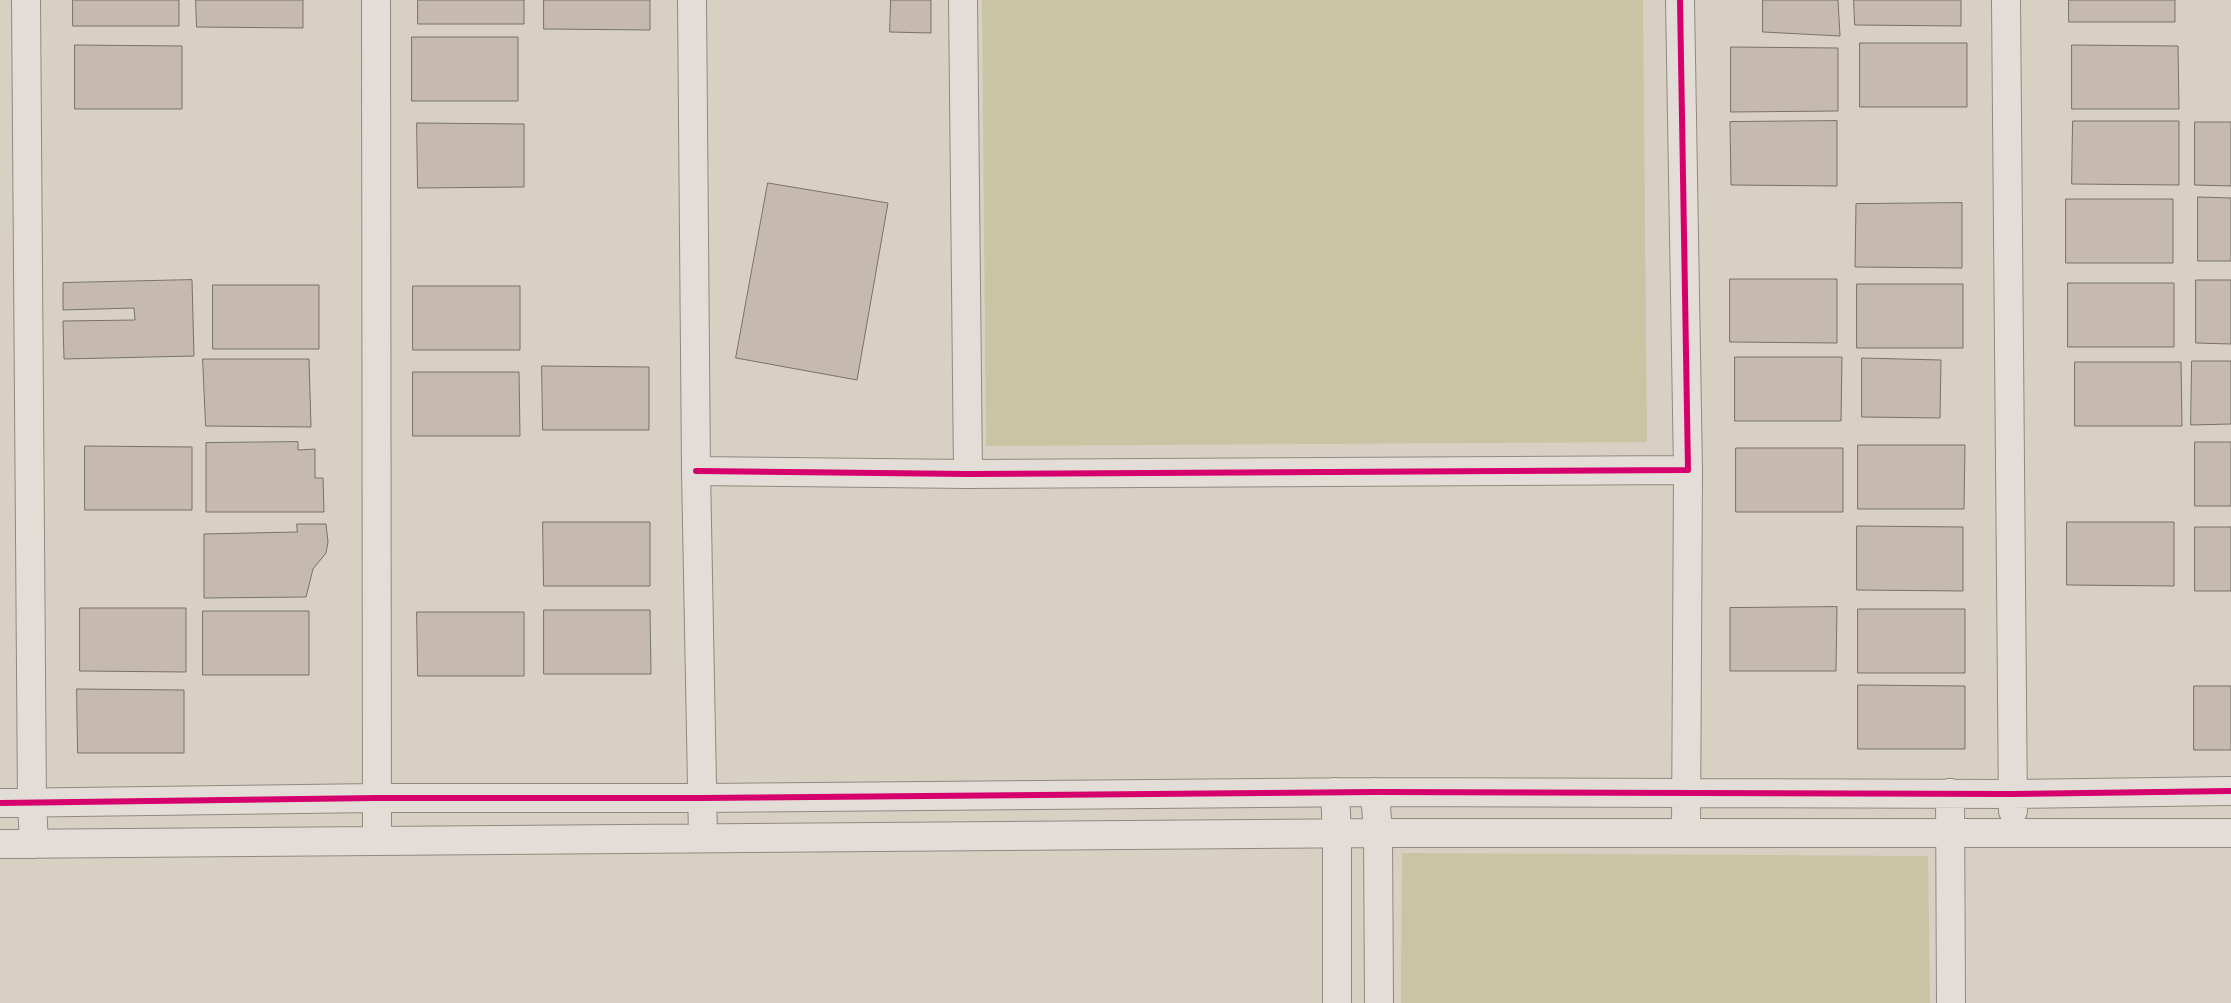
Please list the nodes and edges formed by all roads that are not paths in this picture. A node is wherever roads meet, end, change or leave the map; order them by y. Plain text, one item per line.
1 (26, 0) edge
2 (376, 0) edge
3 (692, 0) edge
4 (962, 0) edge
5 (1680, 0) edge
6 (2006, 0) edge
7 (1688, 470) junction
8 (696, 471) junction
9 (968, 474) junction
10 (2231, 791) edge
11 (1335, 792) junction
12 (1375, 792) junction
13 (1685, 792) junction
14 (1950, 793) junction
15 (2013, 794) junction
16 (377, 798) junction
17 (702, 798) junction
18 (32, 803) junction
19 (0, 804) edge
20 (1950, 832) junction
21 (1378, 833) junction
22 (1686, 833) junction
23 (2013, 833) junction
24 (2231, 833) edge
25 (1337, 834) junction
26 (703, 838) junction
27 (377, 841) junction
28 (0, 844) edge
29 (34, 844) junction
30 (1337, 1003) edge
31 (1379, 1003) edge
32 (1952, 1003) edge

1 - 18 street
2 - 16 street
3 - 8 street
4 - 9 street
5 - 7 street
6 - 15 street
7 - 9 street
7 - 13 street
8 - 9 street
8 - 17 street
10 - 15 street
11 - 12 street
11 - 17 street
11 - 25 street
12 - 13 street
12 - 21 street
13 - 14 street
13 - 22 street
14 - 15 street
14 - 20 street
15 - 23 street
16 - 17 street
16 - 18 street
16 - 27 street
17 - 26 street
18 - 19 street
18 - 29 street
20 - 22 street
20 - 23 street
20 - 32 street
21 - 22 street
21 - 25 street
21 - 31 street
23 - 24 street
25 - 26 street
25 - 30 street
26 - 27 street
27 - 29 street
28 - 29 street

